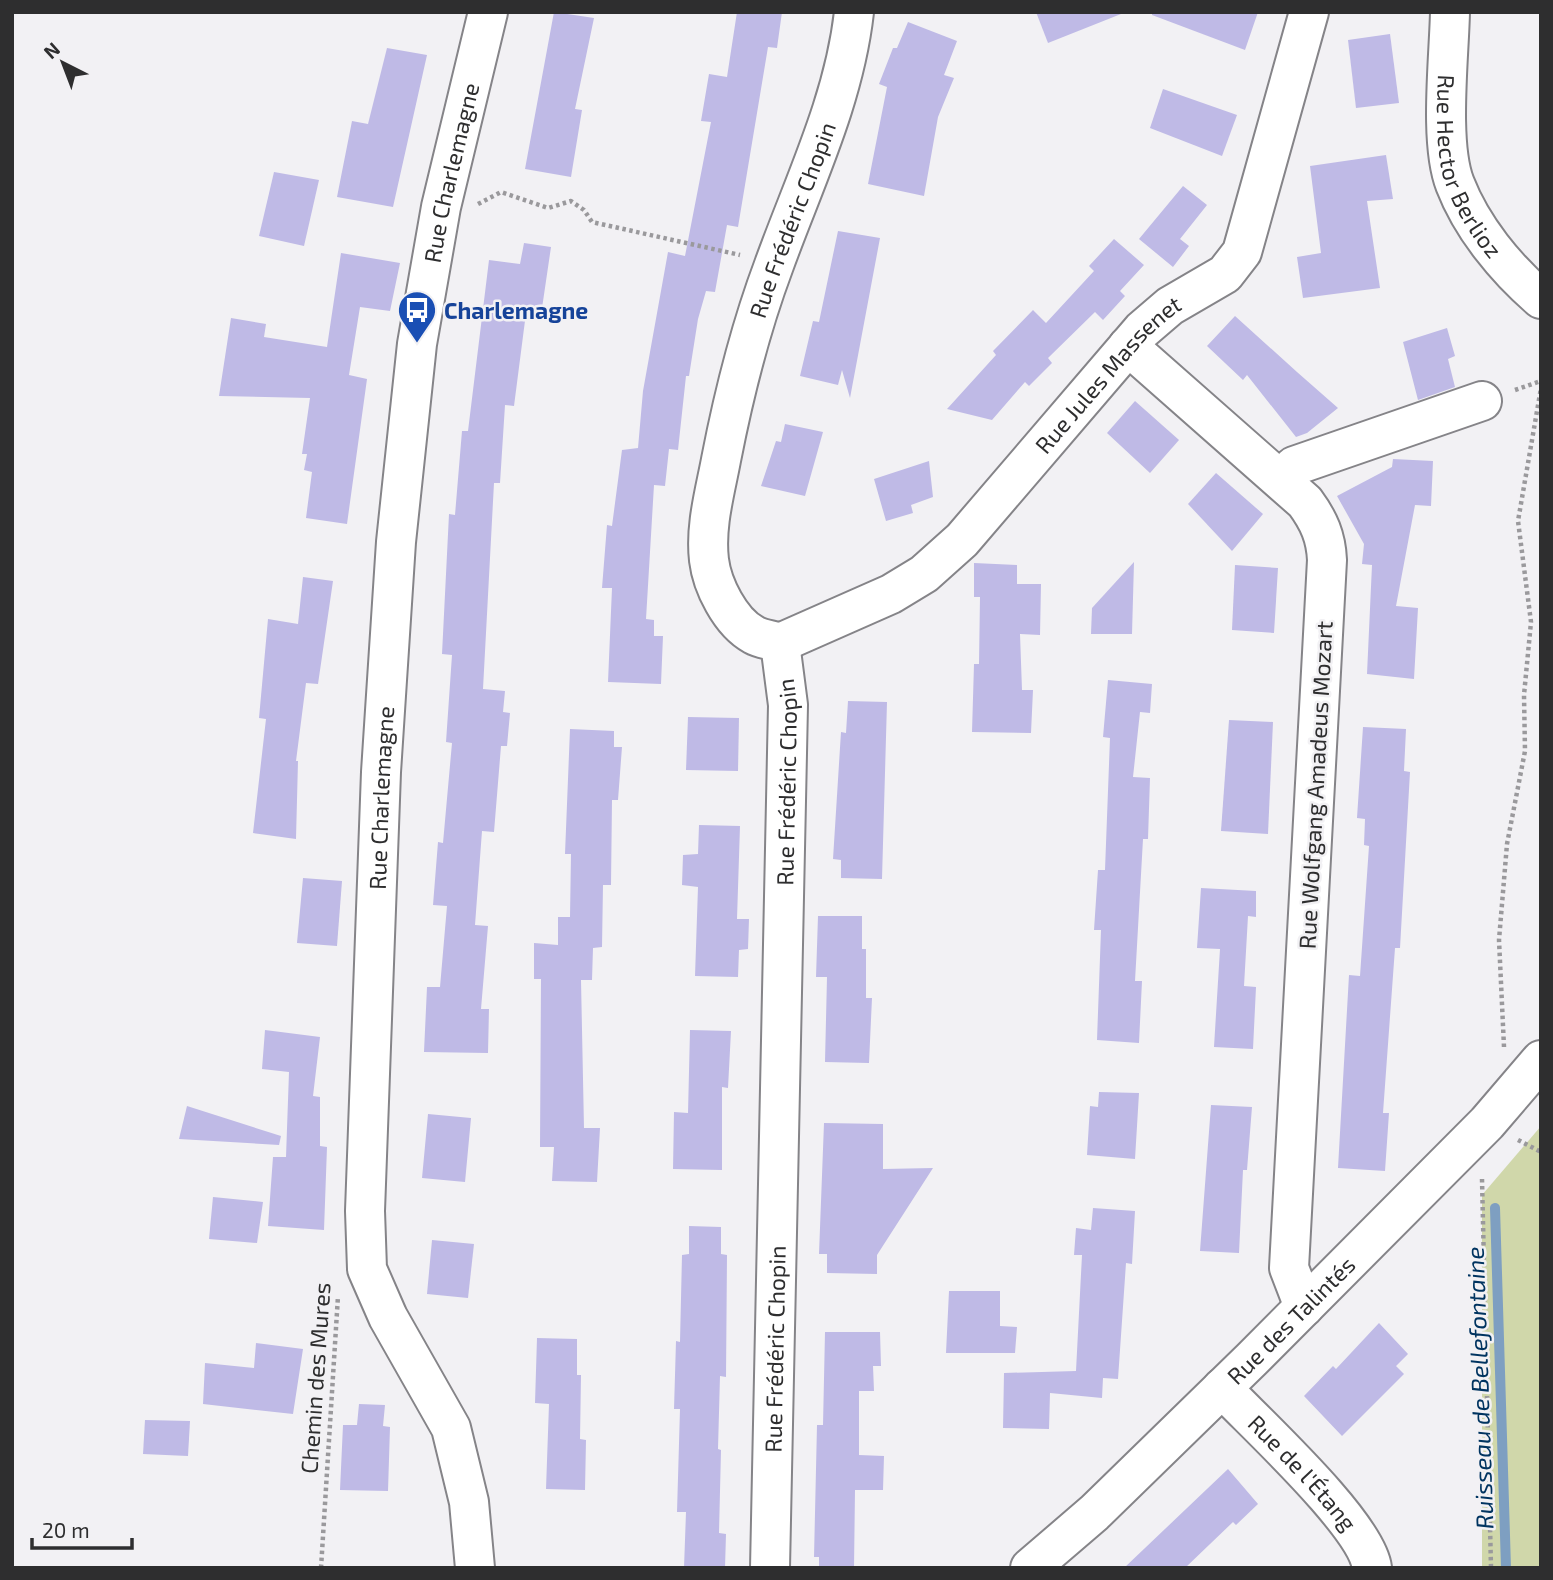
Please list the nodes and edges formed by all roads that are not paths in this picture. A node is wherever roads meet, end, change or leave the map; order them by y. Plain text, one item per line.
1 (488, 12) edge
2 (854, 12) edge
3 (1310, 12) edge
4 (1450, 12) edge
5 (1541, 299) edge
6 (1128, 346) junction
7 (1482, 401) dead end
8 (1281, 479) junction
9 (780, 643) junction
10 (1541, 1060) edge
11 (1304, 1307) junction
12 (1222, 1388) junction
13 (475, 1568) edge
14 (770, 1568) edge
15 (1030, 1568) edge
16 (1372, 1568) edge

1 - 13 street, Rue Charlemagne
2 - 9 street, Rue Frédéric Chopin
3 - 6 street, Rue Jules Massenet
4 - 5 street, Rue Hector Berlioz
6 - 8 street, Rue Wolfgang Amadeus Mozart
6 - 9 street, Rue Jules Massenet
7 - 8 street
8 - 11 street, Rue Wolfgang Amadeus Mozart
9 - 14 street, Rue Frédéric Chopin
10 - 11 street, Rue des Talintés
11 - 12 street, Rue des Talintés
12 - 15 street, Rue des Talintés
12 - 16 street, Rue de l'Étang

